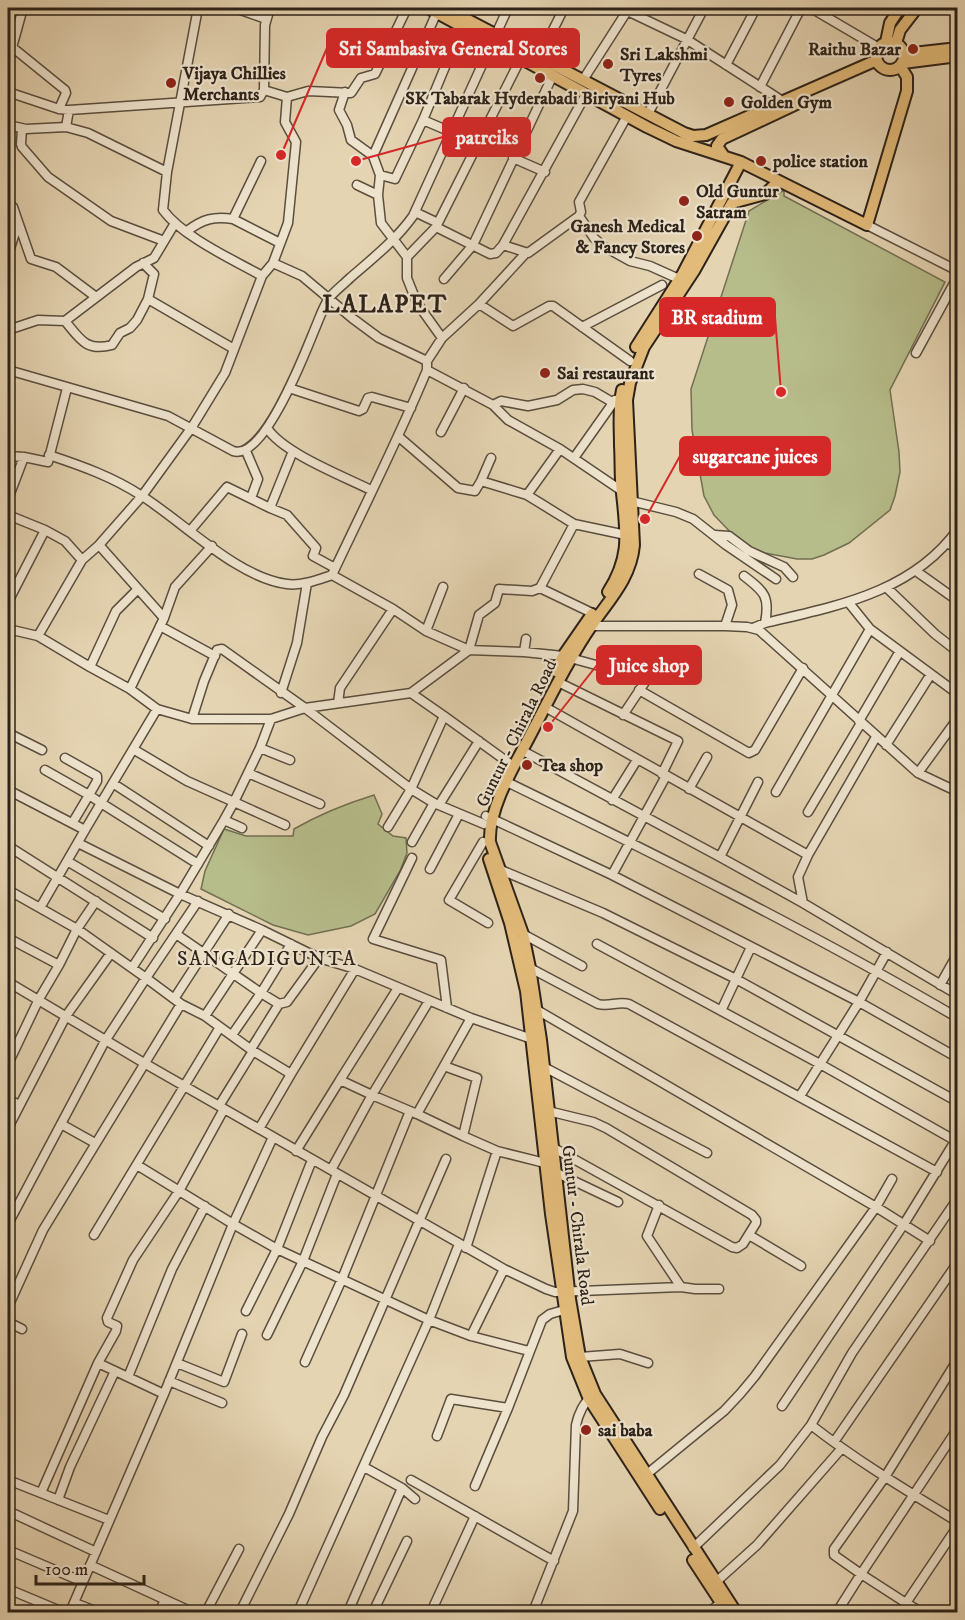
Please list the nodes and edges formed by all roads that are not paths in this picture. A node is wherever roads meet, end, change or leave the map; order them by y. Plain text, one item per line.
1 (23, 8) edge
2 (198, 8) edge
3 (235, 8) edge
4 (270, 8) edge
5 (406, 8) edge
6 (508, 8) edge
7 (564, 8) edge
8 (704, 8) edge
9 (756, 8) edge
10 (801, 8) edge
11 (811, 8) edge
12 (900, 8) edge
13 (917, 8) edge
14 (436, 9) edge
15 (626, 9) edge
16 (266, 19) junction
17 (462, 26) junction
18 (493, 37) junction
19 (686, 39) junction
20 (887, 44) junction
21 (12, 48) junction
22 (957, 48) edge
23 (540, 56) junction
24 (957, 56) edge
25 (521, 58) junction
26 (902, 61) junction
27 (8, 62) edge
28 (879, 63) junction
29 (726, 64) junction
30 (553, 75) junction
31 (583, 80) junction
32 (760, 87) junction
33 (264, 90) junction
34 (8, 92) edge
35 (345, 92) junction
36 (586, 94) junction
37 (287, 97) junction
38 (784, 102) junction
39 (180, 103) junction
40 (64, 110) junction
41 (648, 114) junction
42 (627, 116) junction
43 (423, 120) junction
44 (8, 125) edge
45 (66, 127) junction
46 (22, 129) junction
47 (451, 132) junction
48 (373, 156) junction
49 (725, 156) junction
50 (513, 158) junction
51 (261, 161) dead end
52 (741, 162) junction
53 (167, 172) junction
54 (545, 172) junction
55 (380, 175) junction
56 (779, 181) junction
57 (357, 185) dead end
58 (378, 195) junction
59 (8, 203) edge
60 (415, 212) junction
61 (579, 216) junction
62 (233, 219) junction
63 (18, 223) junction
64 (175, 223) junction
65 (437, 225) junction
66 (867, 225) junction
67 (187, 231) junction
68 (393, 240) junction
69 (164, 241) junction
70 (280, 243) junction
71 (473, 244) junction
72 (503, 245) junction
73 (525, 254) junction
74 (8, 255) edge
75 (408, 257) junction
76 (143, 263) junction
77 (273, 263) junction
78 (957, 274) edge
79 (262, 276) junction
80 (444, 279) dead end
81 (680, 279) junction
82 (662, 285) dead end
83 (96, 297) junction
84 (329, 298) junction
85 (148, 299) junction
86 (479, 304) junction
87 (65, 321) junction
88 (582, 327) junction
89 (8, 330) edge
90 (442, 338) junction
91 (234, 349) junction
92 (916, 353) dead end
93 (630, 361) junction
94 (427, 365) junction
95 (8, 370) edge
96 (67, 388) junction
97 (289, 388) junction
98 (464, 388) junction
99 (616, 400) junction
100 (493, 405) junction
101 (411, 408) junction
102 (192, 427) junction
103 (267, 428) junction
104 (441, 432) dead end
105 (399, 437) junction
106 (560, 449) junction
107 (246, 451) junction
108 (293, 451) junction
109 (50, 455) junction
110 (8, 456) edge
111 (24, 457) junction
112 (491, 458) dead end
113 (574, 459) junction
114 (482, 481) junction
115 (371, 490) junction
116 (622, 491) junction
117 (527, 495) junction
118 (142, 496) junction
119 (251, 498) junction
120 (8, 500) edge
121 (631, 501) junction
122 (270, 508) junction
123 (8, 514) edge
124 (574, 524) junction
125 (957, 529) edge
126 (45, 530) junction
127 (190, 531) junction
128 (626, 535) junction
129 (714, 535) junction
130 (947, 543) junction
131 (99, 545) junction
132 (212, 546) junction
133 (957, 549) edge
134 (82, 560) junction
135 (916, 571) junction
136 (333, 572) junction
137 (699, 574) dead end
138 (744, 576) dead end
139 (793, 577) dead end
140 (776, 579) dead end
141 (307, 583) junction
142 (443, 587) dead end
143 (540, 588) junction
144 (887, 588) junction
145 (138, 589) junction
146 (957, 601) edge
147 (8, 603) edge
148 (849, 603) junction
149 (393, 609) junction
150 (592, 613) junction
151 (162, 622) junction
152 (765, 623) junction
153 (587, 626) junction
154 (725, 626) junction
155 (753, 628) junction
156 (8, 629) edge
157 (870, 629) junction
158 (426, 631) junction
159 (38, 636) junction
160 (526, 639) dead end
161 (469, 650) junction
162 (900, 651) junction
163 (524, 652) junction
164 (957, 652) edge
165 (215, 656) junction
166 (567, 657) junction
167 (90, 667) junction
168 (802, 668) junction
169 (931, 674) junction
170 (558, 682) junction
171 (130, 689) junction
172 (639, 690) junction
173 (281, 693) junction
174 (411, 693) junction
175 (957, 694) edge
176 (832, 696) junction
177 (338, 703) junction
178 (545, 707) junction
179 (304, 708) junction
180 (157, 709) junction
181 (623, 715) junction
182 (444, 716) junction
183 (957, 718) edge
184 (192, 719) junction
185 (271, 719) junction
186 (860, 722) junction
187 (8, 733) edge
188 (876, 737) junction
189 (479, 741) junction
190 (886, 745) junction
191 (260, 748) junction
192 (134, 749) junction
193 (42, 750) dead end
194 (522, 751) junction
195 (707, 757) dead end
196 (65, 759) dead end
197 (290, 760) dead end
198 (637, 760) junction
199 (509, 763) junction
200 (45, 770) dead end
201 (248, 773) junction
202 (918, 773) junction
203 (664, 775) junction
204 (507, 782) junction
205 (758, 782) dead end
206 (114, 784) junction
207 (411, 789) junction
208 (689, 789) junction
209 (8, 790) edge
210 (776, 792) dead end
211 (957, 792) edge
212 (89, 795) junction
213 (612, 800) junction
214 (101, 802) junction
215 (234, 802) junction
216 (320, 804) dead end
217 (437, 804) junction
218 (808, 812) dead end
219 (459, 814) junction
220 (644, 816) junction
221 (740, 818) junction
222 (224, 820) junction
223 (488, 820) junction
224 (73, 822) junction
225 (285, 825) dead end
226 (388, 827) dead end
227 (242, 828) dead end
228 (85, 830) junction
229 (412, 842) dead end
230 (483, 842) junction
231 (630, 842) junction
232 (78, 843) junction
233 (8, 846) edge
234 (208, 846) junction
235 (808, 855) junction
236 (720, 857) junction
237 (412, 858) dead end
238 (67, 861) junction
239 (198, 864) junction
240 (430, 869) dead end
241 (501, 870) junction
242 (612, 875) junction
243 (58, 877) junction
244 (8, 890) edge
245 (180, 894) junction
246 (198, 901) junction
247 (96, 902) junction
248 (803, 903) junction
249 (40, 908) junction
250 (230, 914) junction
251 (165, 919) junction
252 (488, 923) dead end
253 (77, 929) junction
254 (262, 930) junction
255 (176, 934) junction
256 (523, 934) junction
257 (8, 938) edge
258 (153, 938) junction
259 (291, 944) junction
260 (597, 944) dead end
261 (751, 947) junction
262 (887, 952) junction
263 (111, 953) junction
264 (957, 953) edge
265 (204, 954) junction
266 (319, 958) junction
267 (59, 965) junction
268 (582, 966) dead end
269 (132, 968) junction
270 (355, 969) junction
271 (530, 969) junction
272 (876, 971) junction
273 (234, 974) junction
274 (146, 978) junction
275 (736, 979) junction
276 (8, 982) edge
277 (940, 985) junction
278 (398, 988) junction
279 (261, 993) junction
280 (957, 995) edge
281 (39, 999) junction
282 (178, 1001) junction
283 (429, 1001) junction
284 (859, 1002) junction
285 (279, 1004) junction
286 (447, 1008) junction
287 (537, 1010) junction
288 (721, 1011) junction
289 (66, 1016) junction
290 (205, 1016) junction
291 (471, 1018) junction
292 (957, 1018) edge
293 (220, 1027) junction
294 (232, 1035) junction
295 (839, 1036) junction
296 (532, 1039) junction
297 (105, 1041) junction
298 (252, 1050) junction
299 (957, 1058) edge
300 (144, 1063) junction
301 (8, 1064) edge
302 (820, 1064) junction
303 (444, 1066) junction
304 (544, 1067) junction
305 (291, 1074) junction
306 (340, 1080) junction
307 (184, 1087) junction
308 (372, 1095) junction
309 (800, 1096) junction
310 (8, 1100) edge
311 (957, 1102) edge
312 (20, 1105) junction
313 (222, 1108) junction
314 (548, 1112) junction
315 (414, 1113) junction
316 (61, 1124) junction
317 (8, 1128) edge
318 (259, 1129) junction
319 (463, 1136) junction
320 (273, 1137) junction
321 (956, 1139) edge
322 (95, 1143) junction
323 (552, 1148) junction
324 (296, 1150) junction
325 (497, 1151) junction
326 (707, 1153) dead end
327 (446, 1159) dead end
328 (312, 1160) junction
329 (545, 1163) junction
330 (137, 1165) junction
331 (334, 1172) junction
332 (555, 1172) junction
333 (937, 1172) junction
334 (892, 1179) dead end
335 (179, 1191) junction
336 (376, 1196) junction
337 (957, 1198) edge
338 (618, 1202) dead end
339 (659, 1205) junction
340 (205, 1206) junction
341 (876, 1207) junction
342 (419, 1221) junction
343 (8, 1224) edge
344 (233, 1224) junction
345 (904, 1224) junction
346 (749, 1234) junction
347 (94, 1235) dead end
348 (930, 1241) junction
349 (463, 1246) junction
350 (277, 1249) junction
351 (303, 1261) junction
352 (957, 1262) edge
353 (801, 1266) dead end
354 (504, 1269) junction
355 (342, 1279) junction
356 (681, 1287) junction
357 (719, 1289) dead end
358 (565, 1291) junction
359 (385, 1299) junction
360 (8, 1307) edge
361 (246, 1311) dead end
362 (564, 1311) junction
363 (429, 1320) junction
364 (8, 1322) edge
365 (22, 1329) dead end
366 (242, 1334) dead end
367 (267, 1335) dead end
368 (471, 1336) junction
369 (529, 1352) junction
370 (580, 1357) junction
371 (957, 1359) edge
372 (305, 1362) dead end
373 (98, 1363) junction
374 (177, 1363) junction
375 (648, 1363) dead end
376 (115, 1371) junction
377 (128, 1377) junction
378 (169, 1381) junction
379 (164, 1394) junction
380 (592, 1396) junction
381 (222, 1404) dead end
382 (782, 1406) dead end
383 (508, 1408) junction
384 (811, 1425) junction
385 (957, 1428) edge
386 (437, 1436) dead end
387 (834, 1442) junction
388 (842, 1448) junction
389 (364, 1467) junction
390 (647, 1474) junction
391 (885, 1477) junction
392 (8, 1480) edge
393 (411, 1480) dead end
394 (475, 1486) dead end
395 (402, 1488) junction
396 (41, 1493) junction
397 (914, 1495) junction
398 (415, 1499) dead end
399 (57, 1500) junction
400 (8, 1511) edge
401 (475, 1516) junction
402 (109, 1520) junction
403 (407, 1541) dead end
404 (693, 1548) junction
405 (8, 1550) edge
406 (239, 1550) dead end
407 (96, 1552) junction
408 (554, 1561) junction
409 (90, 1565) junction
410 (861, 1574) junction
411 (83, 1582) junction
412 (716, 1582) junction
413 (8, 1589) edge
414 (165, 1600) junction
415 (75, 1603) junction
416 (906, 1603) junction
417 (724, 1608) edge
418 (63, 1612) edge
419 (70, 1612) edge
420 (98, 1612) edge
421 (159, 1612) edge
422 (192, 1612) edge
423 (206, 1612) edge
424 (240, 1612) edge
425 (298, 1612) edge
426 (348, 1612) edge
427 (373, 1612) edge
428 (431, 1612) edge
429 (533, 1612) edge
430 (709, 1612) edge
431 (736, 1612) edge
432 (837, 1612) edge
433 (921, 1612) edge

1 - 21 street
2 - 39 street
3 - 16 street
4 - 16 street
5 - 35 street
6 - 18 street
7 - 23 street
8 - 19 street
9 - 29 street
10 - 32 street
11 - 20 street
12 - 20 main road
13 - 20 main road
14 - 17 main road
14 - 18 main road
14 - 48 street
15 - 19 street
15 - 31 street
16 - 33 street
17 - 18 main road
17 - 43 street
18 - 23 main road
18 - 25 main road
18 - 47 street
19 - 29 street
19 - 41 street
20 - 26 main road
20 - 28 main road
21 - 27 street
21 - 40 street
22 - 26 main road
23 - 31 main road
24 - 26 main road
25 - 30 main road
25 - 65 street
26 - 28 main road
26 - 66 main road
28 - 38 main road
28 - 49 main road
29 - 32 street
30 - 36 main road
30 - 50 street
31 - 41 main road
32 - 38 street
33 - 37 street
33 - 39 street
34 - 40 street
35 - 37 street
35 - 48 street
36 - 42 main road
36 - 54 street
37 - 70 street
38 - 41 main road
39 - 40 street
39 - 53 street
40 - 45 street
42 - 49 main road
42 - 61 street
43 - 47 street
43 - 55 street
44 - 46 street
45 - 46 street
45 - 53 street
46 - 69 street
47 - 60 street
48 - 55 street
49 - 52 main road
50 - 54 street
50 - 71 street
51 - 62 street
52 - 56 main road
52 - 81 main road, Guntur - Chirala Road
53 - 64 street
54 - 72 street
55 - 58 street
56 - 66 main road
56 - 121 main road, Guntur - Chirala Road
57 - 58 street
58 - 68 street
59 - 63 street
60 - 65 street
60 - 68 street
61 - 73 street
61 - 81 street
62 - 67 street
62 - 70 street
63 - 74 street
63 - 83 street
64 - 67 street
64 - 69 street
65 - 71 street
65 - 75 street
66 - 78 street
67 - 79 street
68 - 75 street
68 - 84 street
69 - 76 street
70 - 77 street
71 - 72 street
71 - 80 street
72 - 73 street
73 - 86 street
75 - 90 street
76 - 83 street
76 - 85 street
77 - 79 street
77 - 84 street
78 - 92 street
79 - 91 street
81 - 93 main road, Guntur - Chirala Road
82 - 88 street
83 - 87 street
84 - 94 street
84 - 97 street
85 - 87 street
85 - 91 street
86 - 88 street
86 - 90 street
87 - 89 street
88 - 93 street
90 - 94 street
91 - 102 street
93 - 99 main road, Guntur - Chirala Road
94 - 98 street
94 - 101 street
95 - 96 street
96 - 102 street
96 - 109 street
97 - 101 street
97 - 103 street
98 - 100 street
98 - 104 street
99 - 100 street
99 - 113 street
99 - 116 main road, Guntur - Chirala Road
100 - 106 street
101 - 105 street
102 - 107 street
102 - 118 street
103 - 107 street
103 - 108 street
105 - 114 street
105 - 115 street
106 - 113 street
106 - 117 street
107 - 119 street
108 - 115 street
108 - 122 street
109 - 111 street
109 - 118 street
110 - 111 street
111 - 120 street
112 - 114 street
113 - 116 street
114 - 117 street
115 - 136 street
116 - 128 main road, Guntur - Chirala Road
117 - 124 street
118 - 127 street
118 - 131 street
119 - 122 street
119 - 127 street
121 - 129 street
121 - 153 main road, Guntur - Chirala Road
122 - 136 street
123 - 126 street
124 - 128 street
124 - 143 street
125 - 130 street
126 - 134 street
126 - 147 street
127 - 132 street
128 - 150 main road, Guntur - Chirala Road
129 - 139 street
129 - 140 street
130 - 133 street
130 - 135 street
131 - 134 street
131 - 145 street
132 - 141 street
132 - 151 street
134 - 159 street
135 - 144 street
135 - 146 street
136 - 141 street
136 - 149 street
137 - 154 street
138 - 152 street
141 - 173 street
142 - 158 street
143 - 150 street
143 - 161 street
144 - 148 street
144 - 164 street
145 - 151 street
145 - 167 street
148 - 152 street
148 - 157 street
149 - 158 street
149 - 177 street
150 - 153 main road, Guntur - Chirala Road
151 - 165 street
151 - 171 street
152 - 155 street
153 - 154 street
153 - 166 main road, Guntur - Chirala Road
154 - 155 street
155 - 168 street
156 - 159 street
157 - 162 street
157 - 176 street
158 - 161 street
159 - 167 street
160 - 163 street
161 - 163 street
161 - 174 street
162 - 169 street
162 - 186 street
163 - 166 street
165 - 173 street
165 - 184 street
166 - 170 main road, Guntur - Chirala Road
166 - 172 street
166 - 199 main road, Guntur - Chirala Road
167 - 171 street
168 - 172 street
168 - 176 street
169 - 175 street
169 - 190 street
170 - 178 main road, Guntur - Chirala Road
170 - 181 street
171 - 180 street
172 - 181 street
173 - 179 street
174 - 177 street
174 - 182 street
176 - 186 street
176 - 210 street
177 - 179 street
178 - 194 main road, Guntur - Chirala Road
178 - 198 street
179 - 185 street
179 - 207 street
180 - 184 street
180 - 192 street
181 - 203 street
182 - 189 street
182 - 207 street
183 - 202 street
184 - 185 street
185 - 191 street
186 - 188 street
186 - 218 street
187 - 193 street
188 - 190 street
188 - 235 street
189 - 199 street
189 - 217 street
190 - 202 street
191 - 197 street
191 - 201 street
192 - 206 street
192 - 215 street
194 - 204 main road, Guntur - Chirala Road
194 - 213 street
195 - 208 street
196 - 212 street
198 - 203 street
198 - 213 street
199 - 223 main road, Guntur - Chirala Road
200 - 212 street
201 - 215 street
201 - 216 street
202 - 211 street
203 - 208 street
203 - 220 street
204 - 223 main road, Guntur - Chirala Road
204 - 231 street
205 - 221 street
206 - 214 street
206 - 234 street
207 - 217 street
207 - 226 street
208 - 221 street
209 - 224 street
212 - 214 street
212 - 224 street
213 - 220 street
214 - 228 street
214 - 239 street
215 - 222 street
215 - 225 street
217 - 219 street
217 - 229 street
219 - 223 street
219 - 240 street
220 - 231 street
220 - 236 street
221 - 235 street
221 - 236 street
222 - 227 street
222 - 234 street
223 - 230 main road, Guntur - Chirala Road
223 - 241 main road, Guntur - Chirala Road
223 - 242 street
224 - 228 street
228 - 232 street
230 - 252 street
230 - 296 main road, Guntur - Chirala Road
231 - 242 street
231 - 272 street
232 - 238 street
232 - 245 street
233 - 243 street
234 - 239 street
235 - 248 street
236 - 248 street
237 - 286 street
238 - 243 street
238 - 251 street
239 - 245 street
241 - 256 main road, Guntur - Chirala Road
241 - 275 street
242 - 261 street
243 - 247 street
243 - 249 street
244 - 249 street
245 - 246 street
245 - 251 street
246 - 250 street
246 - 255 street
247 - 253 street
247 - 258 street
248 - 262 street
249 - 253 street
250 - 254 street
250 - 265 street
251 - 258 street
253 - 263 street
253 - 267 street
254 - 259 street
254 - 273 street
255 - 265 street
255 - 274 street
256 - 268 street
256 - 271 main road, Guntur - Chirala Road
257 - 267 street
258 - 269 street
259 - 266 street
259 - 279 street
260 - 288 street
261 - 275 street
261 - 284 street
262 - 272 street
262 - 277 street
263 - 269 street
263 - 289 street
264 - 277 street
265 - 273 street
265 - 282 street
266 - 270 street
266 - 285 street
267 - 281 street
269 - 274 street
270 - 278 street
270 - 305 street
271 - 287 main road, Guntur - Chirala Road
271 - 309 street
272 - 284 street
272 - 292 street
273 - 279 street
273 - 290 street
274 - 282 street
274 - 297 street
275 - 288 street
275 - 295 street
276 - 281 street
277 - 280 street
278 - 283 street
278 - 306 street
279 - 285 street
279 - 294 street
281 - 289 street
281 - 301 street
282 - 290 street
282 - 300 street
283 - 286 street
283 - 308 street
284 - 295 street
284 - 299 street
285 - 298 street
286 - 291 street
287 - 304 main road, Guntur - Chirala Road
287 - 341 street
288 - 302 street
289 - 297 street
289 - 312 street
290 - 293 street
291 - 296 street
291 - 303 street
293 - 294 street
293 - 307 street
294 - 298 street
295 - 302 street
295 - 311 street
296 - 329 main road, Guntur - Chirala Road
297 - 300 street
297 - 316 street
298 - 305 street
298 - 313 street
300 - 307 street
300 - 322 street
302 - 309 street
302 - 321 street
303 - 315 street
303 - 319 street
304 - 314 main road, Guntur - Chirala Road
304 - 326 street
305 - 318 street
306 - 308 street
306 - 324 street
307 - 313 street
307 - 330 street
308 - 315 street
308 - 331 street
309 - 333 street
310 - 312 street
312 - 317 street
313 - 318 street
313 - 335 street
314 - 323 main road, Guntur - Chirala Road
314 - 346 street
315 - 319 street
315 - 336 street
316 - 322 street
316 - 343 street
318 - 320 street
319 - 325 street
320 - 324 street
320 - 344 street
321 - 333 street
322 - 360 street
323 - 332 main road, Guntur - Chirala Road
323 - 339 street
324 - 328 street
325 - 329 street
325 - 349 street
327 - 342 street
328 - 331 street
328 - 350 street
329 - 358 main road, Guntur - Chirala Road
330 - 335 street
330 - 347 street
331 - 336 street
331 - 351 street
332 - 338 street
332 - 358 main road, Guntur - Chirala Road
333 - 345 street
334 - 341 street
335 - 340 street
335 - 373 street
336 - 342 street
336 - 355 street
337 - 348 street
339 - 346 street
339 - 356 street
340 - 344 street
340 - 377 street
341 - 345 street
341 - 390 street
342 - 349 street
342 - 359 street
344 - 350 street
344 - 374 street
345 - 348 street
345 - 382 street
346 - 353 street
348 - 384 street
349 - 354 street
349 - 363 street
350 - 351 street
350 - 361 street
351 - 355 street
351 - 367 street
352 - 387 street
354 - 358 street
354 - 368 street
355 - 359 street
355 - 372 street
356 - 357 street
356 - 358 street
358 - 362 main road, Guntur - Chirala Road
358 - 370 main road, Guntur - Chirala Road
359 - 363 street
359 - 424 street
362 - 369 street
362 - 380 main road, Guntur - Chirala Road
363 - 368 street
363 - 389 street
364 - 365 street
366 - 374 street
368 - 369 street
369 - 383 street
370 - 375 street
370 - 380 main road, Guntur - Chirala Road
371 - 391 street
373 - 376 street
373 - 396 street
374 - 378 street
376 - 377 street
376 - 399 street
377 - 379 street
378 - 379 street
378 - 381 street
379 - 402 street
380 - 390 main road, Guntur - Chirala Road
380 - 408 street
380 - 417 main road, Guntur - Chirala Road
383 - 386 street
383 - 394 street
384 - 387 street
384 - 404 street
385 - 397 street
387 - 388 street
388 - 391 street
388 - 412 street
389 - 395 street
389 - 425 street
390 - 404 main road, Guntur - Chirala Road
391 - 397 street
391 - 410 street
392 - 396 street
393 - 401 street
395 - 398 street
395 - 426 street
396 - 399 street
397 - 410 street
397 - 416 street
399 - 402 street
400 - 407 street
401 - 408 street
401 - 428 street
402 - 407 street
403 - 427 street
404 - 412 main road, Guntur - Chirala Road
405 - 411 street
406 - 423 street
407 - 409 street
408 - 429 street
409 - 411 street
409 - 414 street
410 - 416 street
410 - 432 street
411 - 415 street
412 - 431 main road, Guntur - Chirala Road
413 - 418 street
414 - 421 street
414 - 422 street
415 - 419 street
415 - 420 street
416 - 433 street
417 - 430 street

